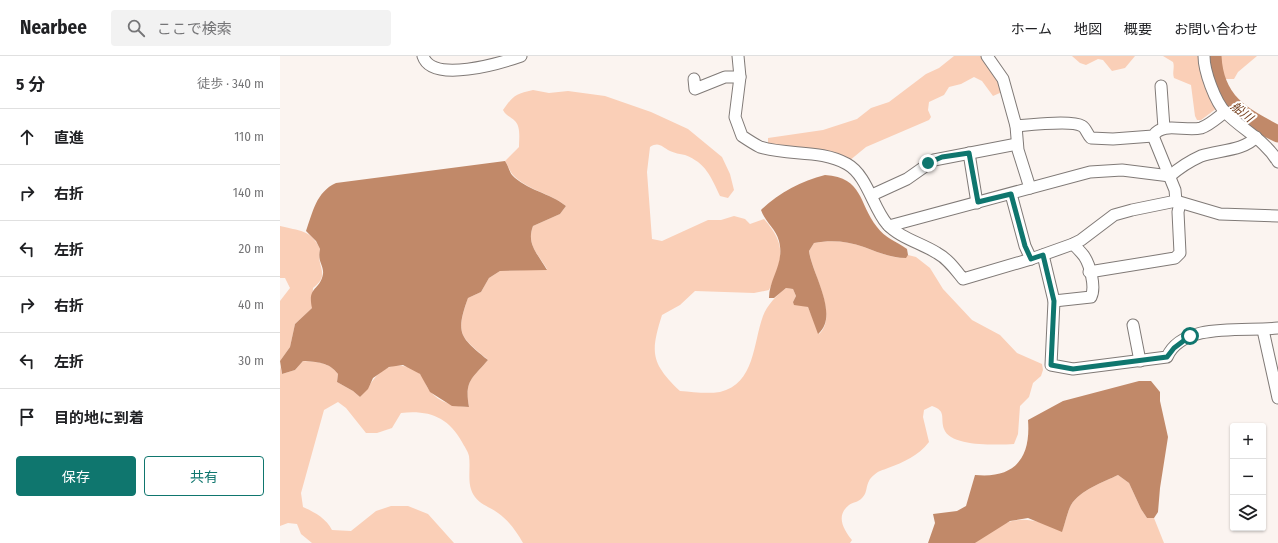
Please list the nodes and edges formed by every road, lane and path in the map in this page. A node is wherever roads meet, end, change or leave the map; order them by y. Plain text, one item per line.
1 (423, 56) edge
2 (521, 56) edge
3 (738, 56) edge
4 (987, 56) edge
5 (1204, 56) edge
6 (740, 77) junction
7 (694, 79) dead end
8 (1161, 86) dead end
9 (1225, 112) junction
10 (1016, 126) junction
11 (1164, 128) junction
12 (1153, 136) junction
13 (1256, 137) junction
14 (1017, 144) junction
15 (969, 153) junction
16 (1278, 162) edge
17 (1170, 176) junction
18 (1030, 188) junction
19 (1011, 194) junction
20 (872, 195) junction
21 (978, 202) junction
22 (1178, 202) junction
23 (1278, 216) edge
24 (889, 226) junction
25 (1073, 244) junction
26 (1043, 255) junction
27 (1031, 259) junction
28 (1090, 272) junction
29 (1054, 301) junction
30 (1133, 325) dead end
31 (1278, 328) edge
32 (1263, 330) junction
33 (1140, 361) junction
34 (1278, 398) edge

1 - 2 street
3 - 6 street
4 - 10 street
5 - 9 street
6 - 7 street
6 - 20 street
8 - 11 street
9 - 11 street
9 - 13 street
10 - 12 street
10 - 14 street
11 - 12 street
12 - 17 street
13 - 16 street
13 - 17 street
14 - 15 street
14 - 18 street
15 - 20 street
15 - 21 street
17 - 18 street
17 - 22 street
18 - 19 street
19 - 21 street
19 - 27 street
20 - 24 street
21 - 24 street
22 - 23 street
22 - 25 street
22 - 28 street
24 - 27 street
25 - 26 street
25 - 28 street
26 - 27 street
26 - 29 street
28 - 29 street
29 - 33 street
30 - 33 street
31 - 32 street
32 - 33 street
32 - 34 street

